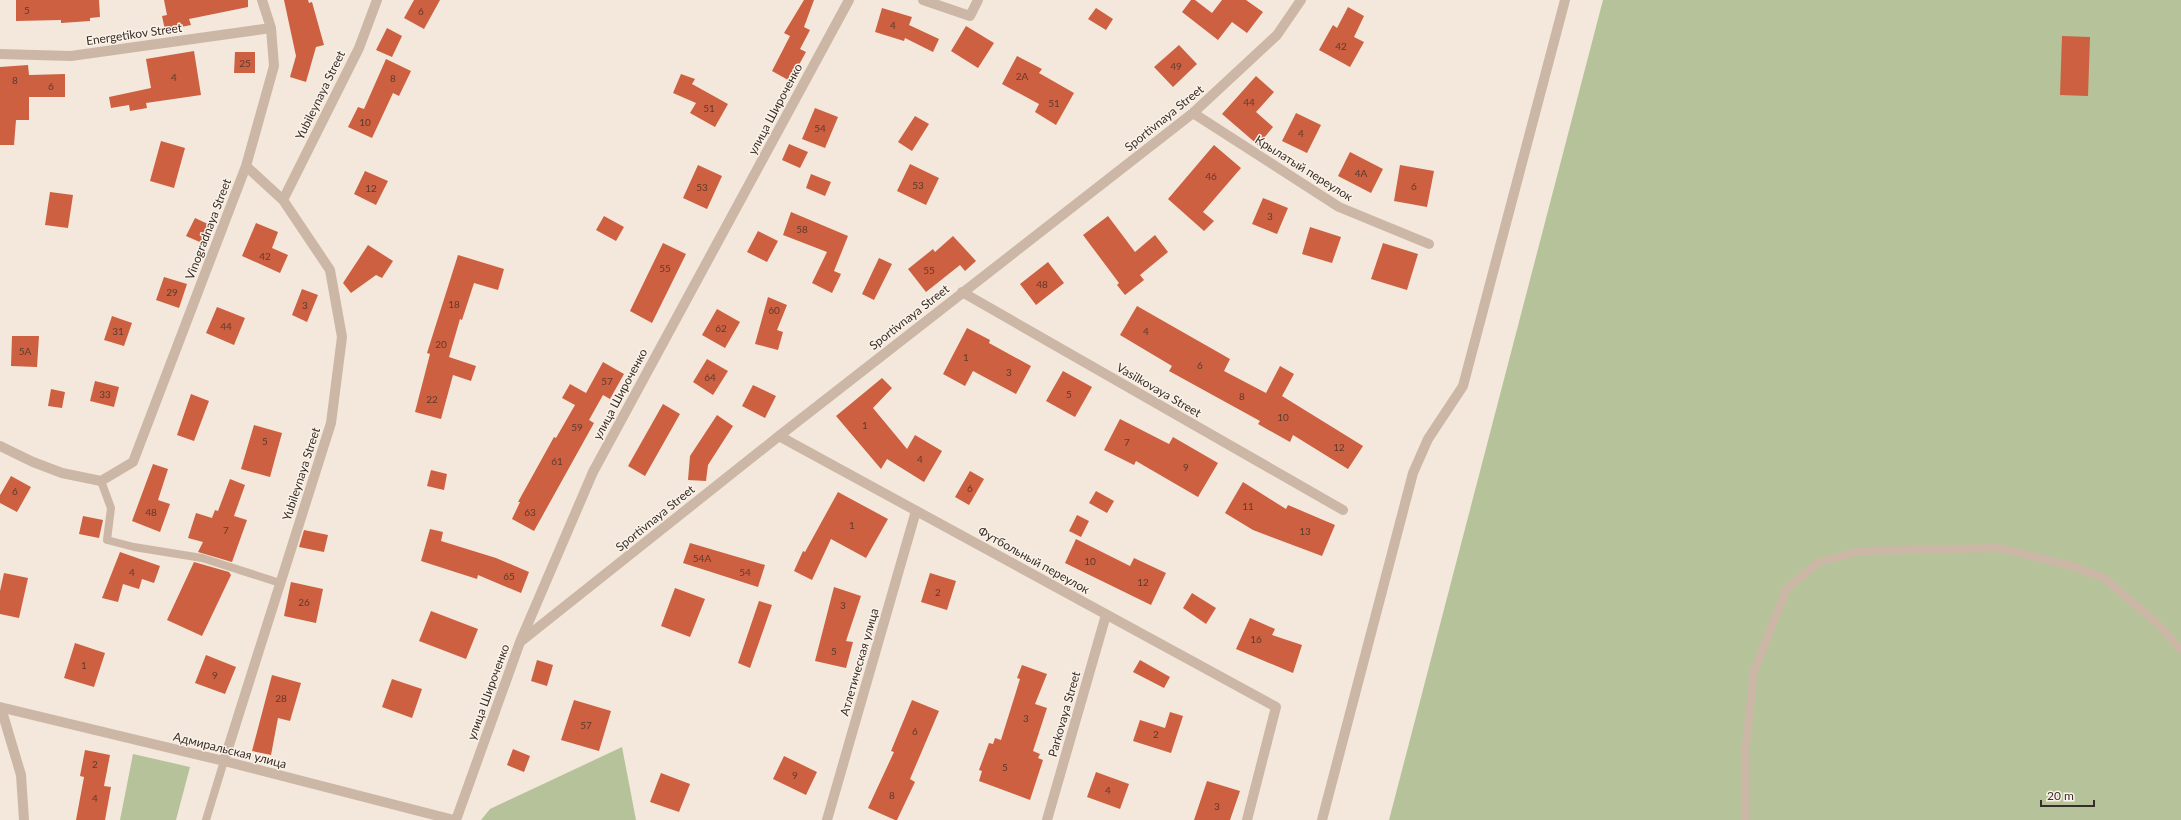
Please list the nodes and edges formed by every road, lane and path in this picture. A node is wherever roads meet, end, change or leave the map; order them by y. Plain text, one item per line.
1 (262, 0) edge
2 (378, 0) edge
3 (849, 0) edge
4 (923, 0) edge
5 (978, 0) edge
6 (1301, 0) edge
7 (1565, 0) edge
8 (271, 28) junction
9 (0, 54) edge
10 (1193, 113) junction
11 (246, 166) junction
12 (283, 200) junction
13 (1429, 244) dead end
14 (962, 292) junction
15 (779, 436) junction
16 (0, 446) edge
17 (101, 481) junction
18 (1343, 510) dead end
19 (916, 511) junction
20 (280, 583) junction
21 (1106, 615) junction
22 (520, 642) junction
23 (2181, 650) edge
24 (1, 708) edge
25 (224, 761) junction
26 (24, 820) edge
27 (206, 820) edge
28 (455, 820) edge
29 (827, 820) edge
30 (1047, 820) edge
31 (1247, 820) edge
32 (1322, 820) edge
33 (1746, 820) edge

1 - 8 street, Vinogradnaya Street
2 - 12 street, Yubileynaya Street
3 - 22 street, улица Широченко
4 - 5 street
6 - 10 street, Sportivnaya Street
7 - 32 street
8 - 9 street, Energetikov Street
8 - 11 street, Vinogradnaya Street
10 - 13 street, Крылатый переулок
10 - 14 street, Sportivnaya Street
11 - 12 street, Yubileynaya Street
11 - 17 street, Vinogradnaya Street
12 - 20 street, Yubileynaya Street
14 - 15 street, Sportivnaya Street
14 - 18 street, Vasilkovaya Street
15 - 19 street, Футбольный переулок
15 - 22 street, Sportivnaya Street
16 - 17 street
17 - 20 lane
19 - 21 street, Футбольный переулок
19 - 29 street, Атлетическая улица
20 - 25 street, Yubileynaya Street
21 - 30 street, Parkovaya Street
21 - 31 street, Футбольный переулок
22 - 28 street, улица Широченко
23 - 33 lane
24 - 25 street, Адмиральская улица
24 - 26 street
25 - 27 lane
25 - 28 street, Адмиральская улица

